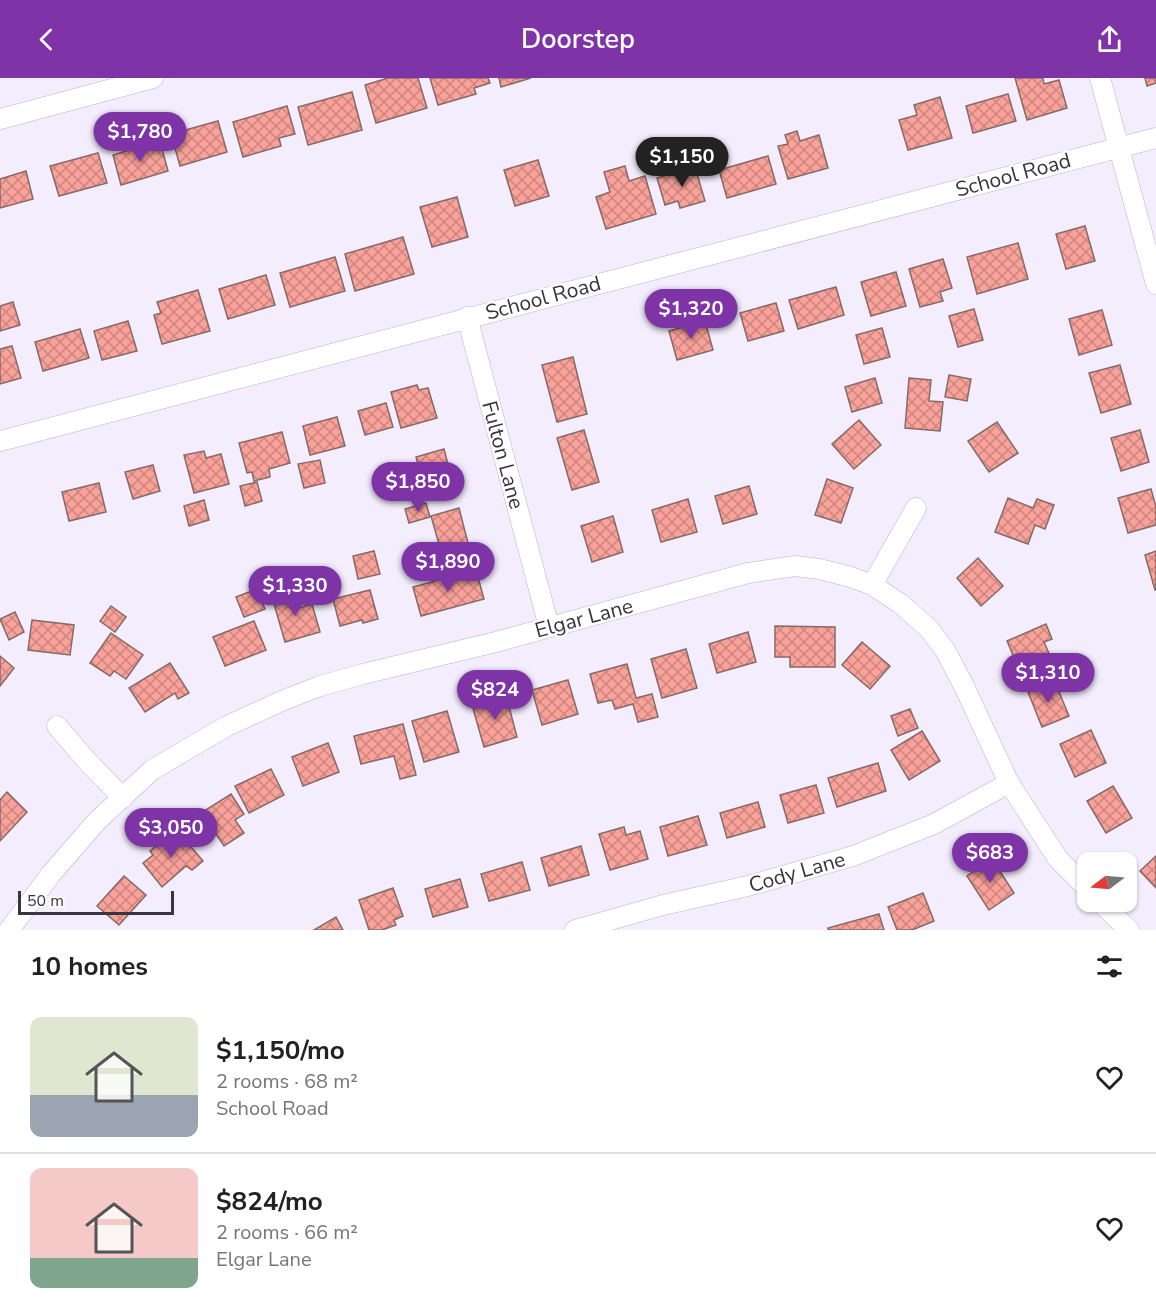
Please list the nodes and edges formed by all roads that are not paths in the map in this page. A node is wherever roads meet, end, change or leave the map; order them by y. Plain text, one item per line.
1 (153, 78) edge
2 (1100, 78) edge
3 (0, 119) edge
4 (1156, 138) edge
5 (1120, 148) junction
6 (1156, 284) edge
7 (467, 317) junction
8 (0, 441) edge
9 (916, 508) dead end
10 (872, 585) junction
11 (549, 627) junction
12 (57, 726) dead end
13 (1009, 783) junction
14 (123, 798) junction
15 (1077, 878) edge
16 (1110, 912) edge
17 (9, 930) edge
18 (575, 930) edge
19 (1129, 930) edge

1 - 3 street
2 - 5 street
4 - 5 street, School Road
5 - 6 street
5 - 7 street, School Road
7 - 8 street, School Road
7 - 11 street, Fulton Lane
9 - 10 street
10 - 11 street, Elgar Lane
10 - 13 street, Elgar Lane
11 - 14 street, Elgar Lane
12 - 14 street
13 - 15 street, Elgar Lane
13 - 18 street, Cody Lane
14 - 17 street, Elgar Lane
16 - 19 street

